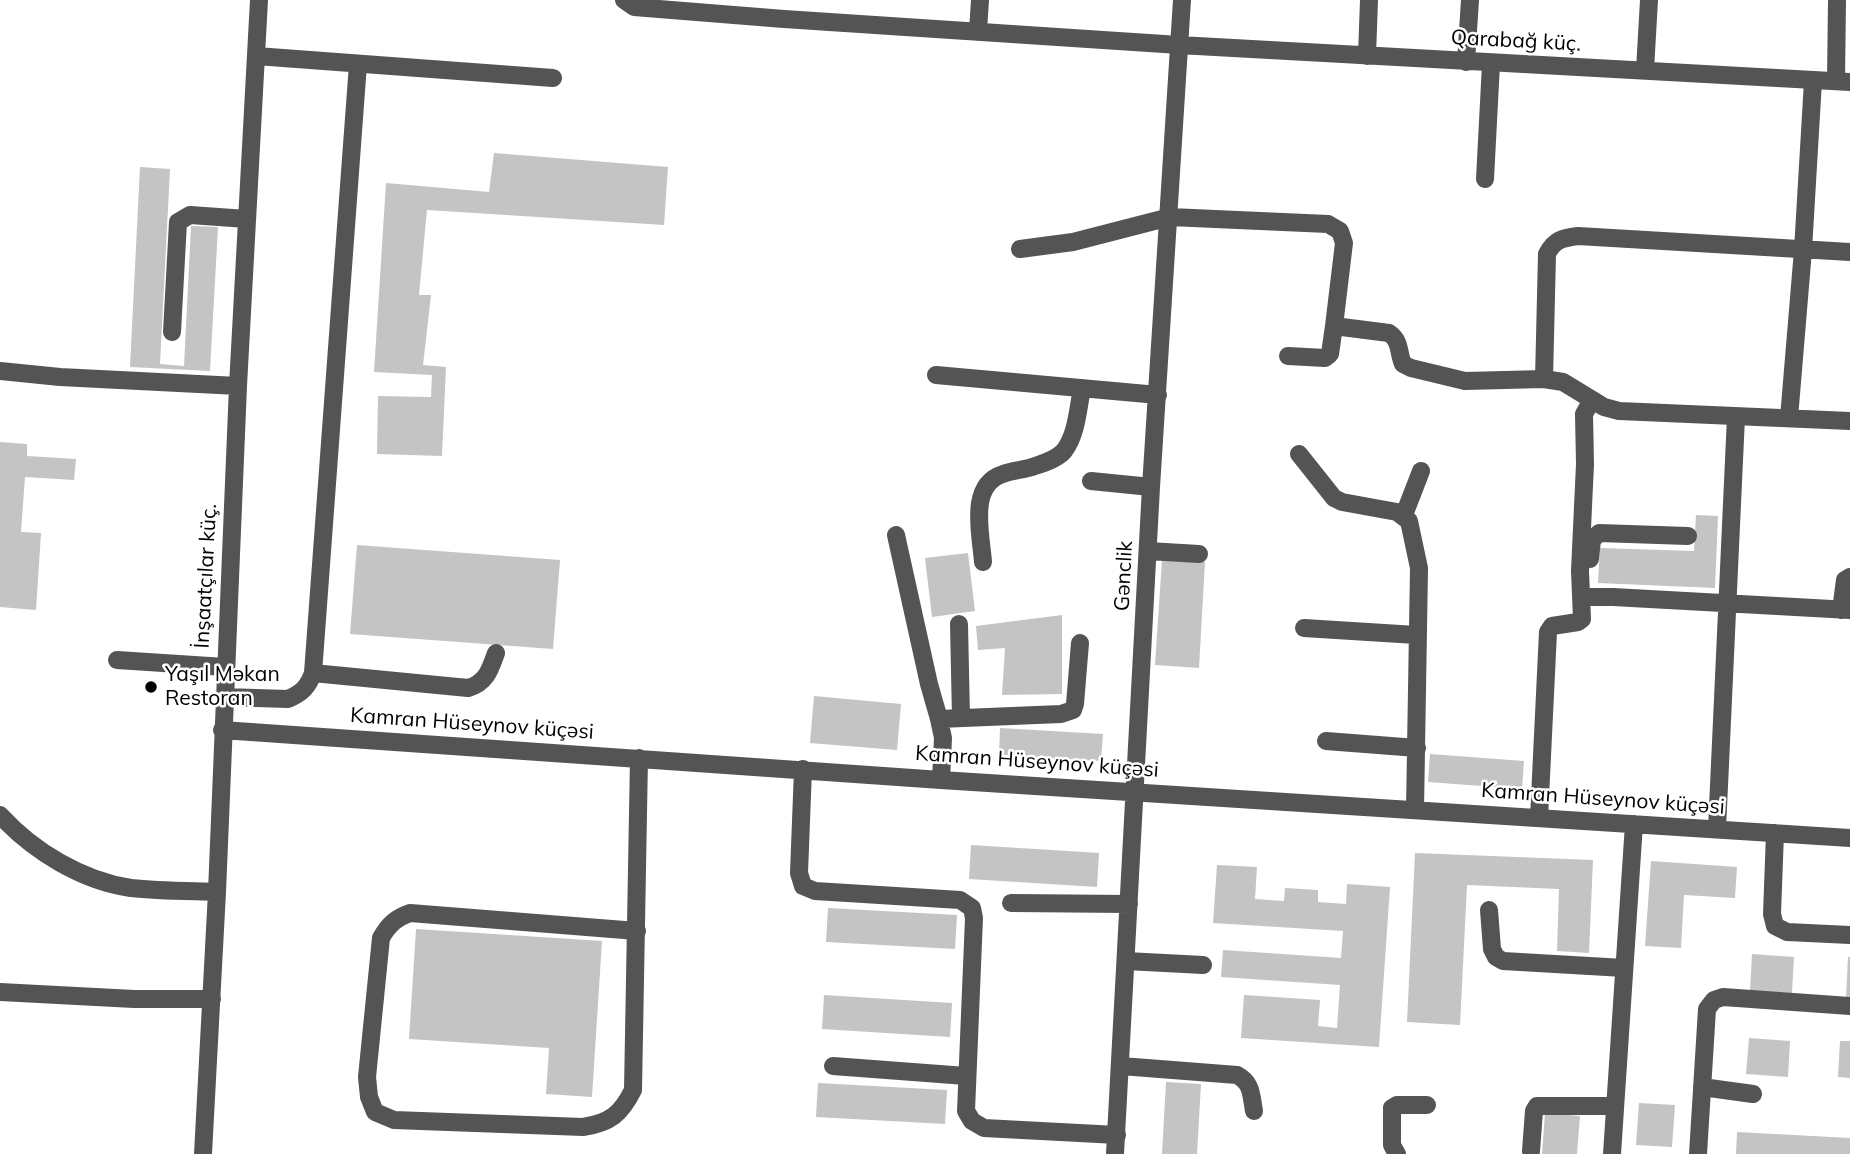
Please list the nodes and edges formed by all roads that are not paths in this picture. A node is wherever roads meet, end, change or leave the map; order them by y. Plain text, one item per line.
1 (259, 0) edge
2 (624, 0) edge
3 (785, 0) edge
4 (980, 0) edge
5 (1182, 0) edge
6 (1369, 0) edge
7 (1470, 0) edge
8 (1649, 0) edge
9 (1837, 0) edge
10 (784, 19) junction
11 (978, 31) junction
12 (1179, 45) junction
13 (256, 56) junction
14 (1367, 56) junction
15 (1466, 62) junction
16 (358, 64) junction
17 (1491, 64) junction
18 (1645, 70) junction
19 (552, 78) dead end
20 (1813, 81) junction
21 (1843, 82) edge
22 (1485, 179) dead end
23 (1170, 217) junction
24 (247, 219) junction
25 (1020, 248) dead end
26 (1804, 250) junction
27 (1850, 252) edge
28 (1334, 327) junction
29 (172, 332) dead end
30 (1288, 356) dead end
31 (0, 371) edge
32 (936, 375) dead end
33 (1544, 379) junction
34 (238, 386) junction
35 (1082, 388) junction
36 (1158, 395) junction
37 (1592, 400) junction
38 (1736, 417) junction
39 (1789, 418) junction
40 (1850, 421) edge
41 (1299, 454) dead end
42 (1421, 471) dead end
43 (1091, 481) dead end
44 (1151, 487) junction
45 (1404, 515) junction
46 (897, 535) dead end
47 (1688, 536) dead end
48 (1148, 551) junction
49 (1199, 554) dead end
50 (983, 562) dead end
51 (1850, 577) edge
52 (1587, 597) junction
53 (1728, 603) junction
54 (1845, 610) edge
55 (959, 624) dead end
56 (1304, 628) dead end
57 (1416, 635) junction
58 (1080, 643) dead end
59 (496, 653) dead end
60 (117, 660) dead end
61 (225, 667) junction
62 (313, 673) junction
63 (224, 697) junction
64 (961, 718) junction
65 (939, 719) junction
66 (222, 730) junction
67 (1326, 741) dead end
68 (1417, 748) junction
69 (639, 758) junction
70 (803, 769) junction
71 (941, 780) junction
72 (1136, 792) junction
73 (1415, 810) junction
74 (0, 815) edge
75 (1539, 818) junction
76 (1634, 824) junction
77 (1717, 829) junction
78 (1775, 833) junction
79 (1850, 838) edge
80 (217, 892) junction
81 (1011, 903) dead end
82 (1129, 904) junction
83 (1489, 910) dead end
84 (637, 931) junction
85 (1850, 935) edge
86 (1126, 961) junction
87 (1203, 965) dead end
88 (1624, 968) junction
89 (0, 992) edge
90 (212, 999) junction
91 (1850, 1006) edge
92 (833, 1066) dead end
93 (1121, 1066) junction
94 (966, 1076) junction
95 (1702, 1087) junction
96 (1753, 1094) dead end
97 (1427, 1105) dead end
98 (1615, 1106) junction
99 (1254, 1111) dead end
100 (1116, 1135) junction
101 (1531, 1151) dead end
102 (1389, 1153) edge
103 (204, 1154) edge
104 (1115, 1154) edge
105 (1612, 1154) edge
106 (1698, 1154) edge

1 - 13 street, İnşaatçılar küç.
2 - 10 street, Qarabağ küç.
3 - 10 street
4 - 11 street
5 - 12 street, Gənclik
6 - 14 street
7 - 15 street
8 - 18 street
9 - 21 street
10 - 11 street, Qarabağ küç.
11 - 12 street, Qarabağ küç.
12 - 14 street, Qarabağ küç.
12 - 23 street, Gənclik
13 - 16 street
13 - 24 street, İnşaatçılar küç.
14 - 15 street, Qarabağ küç.
15 - 17 street, Qarabağ küç.
16 - 19 street
16 - 62 street
17 - 18 street, Qarabağ küç.
17 - 22 street
18 - 20 street, Qarabağ küç.
20 - 21 street, Qarabağ küç.
20 - 26 street
23 - 25 street
23 - 28 street
23 - 36 street, Gənclik
24 - 29 street
24 - 34 street, İnşaatçılar küç.
26 - 27 street
26 - 33 street
26 - 39 street
28 - 30 street
28 - 33 street
31 - 34 street
32 - 35 street
33 - 37 street
34 - 61 street, İnşaatçılar küç.
35 - 36 street
35 - 50 street
36 - 44 street, Gənclik
37 - 38 street
37 - 52 street
38 - 39 street
38 - 53 street
39 - 40 street
41 - 45 street
42 - 45 street
43 - 44 street
44 - 48 street, Gənclik
45 - 57 street
46 - 65 street
47 - 52 street
48 - 49 street
48 - 72 street, Gənclik
51 - 54 street
52 - 53 street
52 - 75 street
53 - 54 street
53 - 77 street
55 - 64 street
56 - 57 street
57 - 68 street
58 - 64 street
59 - 62 street
60 - 61 street
61 - 63 street, İnşaatçılar küç.
62 - 63 street
63 - 66 street, İnşaatçılar küç.
64 - 65 street
65 - 71 street
66 - 69 street, Kamran Hüseynov küçəsi
66 - 80 street, İnşaatçılar küç.
67 - 68 street
68 - 73 street
69 - 70 street, Kamran Hüseynov küçəsi
69 - 84 street
70 - 71 street, Kamran Hüseynov küçəsi
70 - 94 street
71 - 72 street, Kamran Hüseynov küçəsi
72 - 73 street, Kamran Hüseynov küçəsi
72 - 82 street, Gənclik
73 - 75 street, Kamran Hüseynov küçəsi
74 - 80 street
75 - 76 street, Kamran Hüseynov küçəsi
76 - 77 street, Kamran Hüseynov küçəsi
76 - 88 street
77 - 78 street, Kamran Hüseynov küçəsi
78 - 79 street, Kamran Hüseynov küçəsi
78 - 85 street
80 - 90 street, İnşaatçılar küç.
81 - 82 street
82 - 86 street, Gənclik
83 - 88 street
84 - 84 street
86 - 87 street
86 - 93 street, Gənclik
88 - 98 street
89 - 90 street
90 - 103 street, İnşaatçılar küç.
91 - 95 street
92 - 94 street
93 - 99 street
93 - 100 street, Gənclik
94 - 100 street
95 - 96 street
95 - 106 street
97 - 102 street
98 - 101 street
98 - 105 street
100 - 104 street, Gənclik

